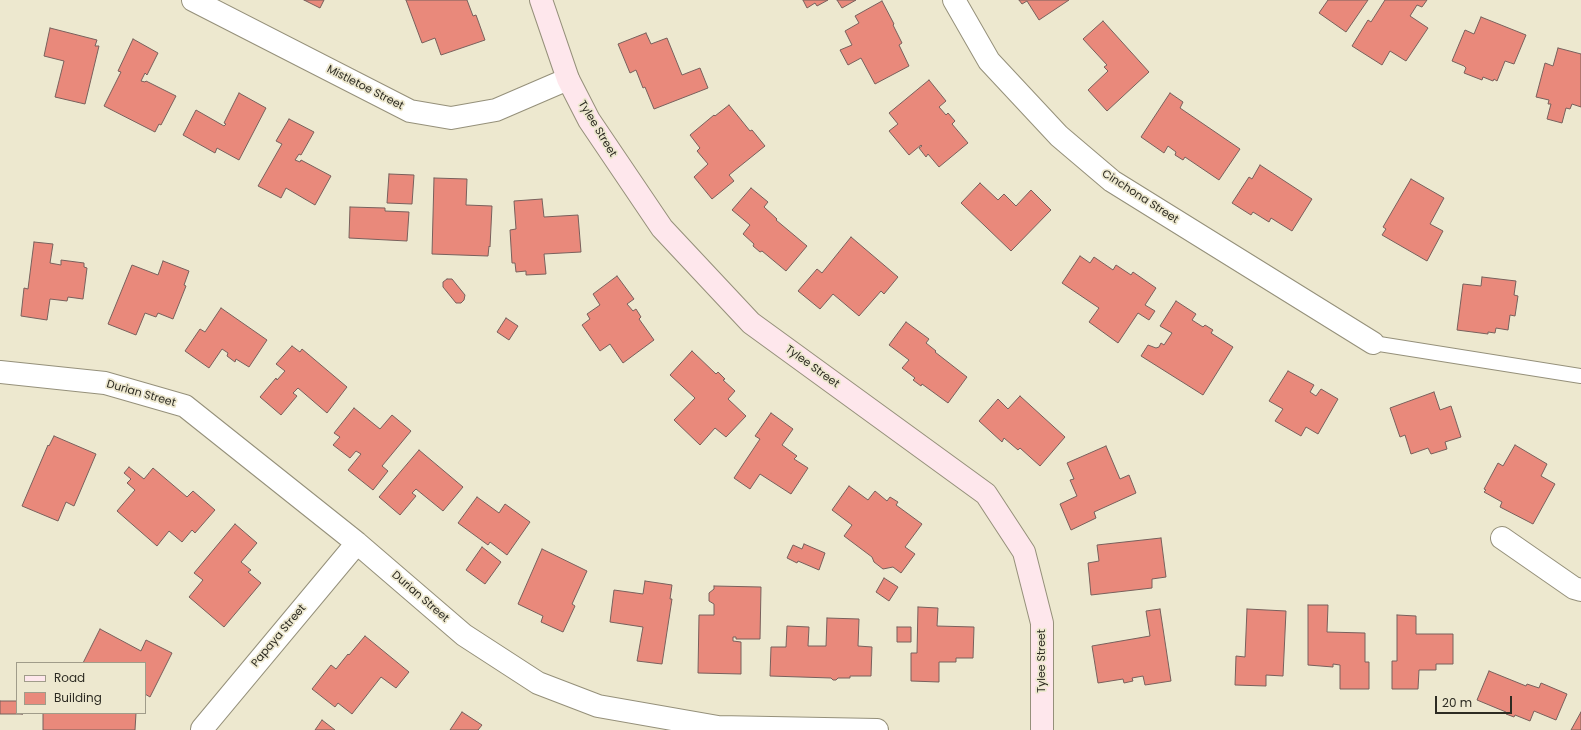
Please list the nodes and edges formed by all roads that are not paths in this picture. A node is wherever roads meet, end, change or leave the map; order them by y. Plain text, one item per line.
1 (193, 0) edge
2 (541, 0) edge
3 (954, 0) edge
4 (568, 79) junction
5 (1373, 343) joint
6 (0, 372) edge
7 (1581, 376) edge
8 (1502, 538) dead end
9 (356, 543) junction
10 (1581, 590) edge
11 (202, 729) edge
12 (877, 730) edge
13 (1042, 730) edge

1 - 4 street, Mistletoe Street
2 - 4 street, Tylee Street
3 - 5 street, Cinchona Street
4 - 13 street, Tylee Street
5 - 7 lane
6 - 9 street, Durian Street
8 - 10 street
9 - 11 street, Papaya Street
9 - 12 street, Durian Street

